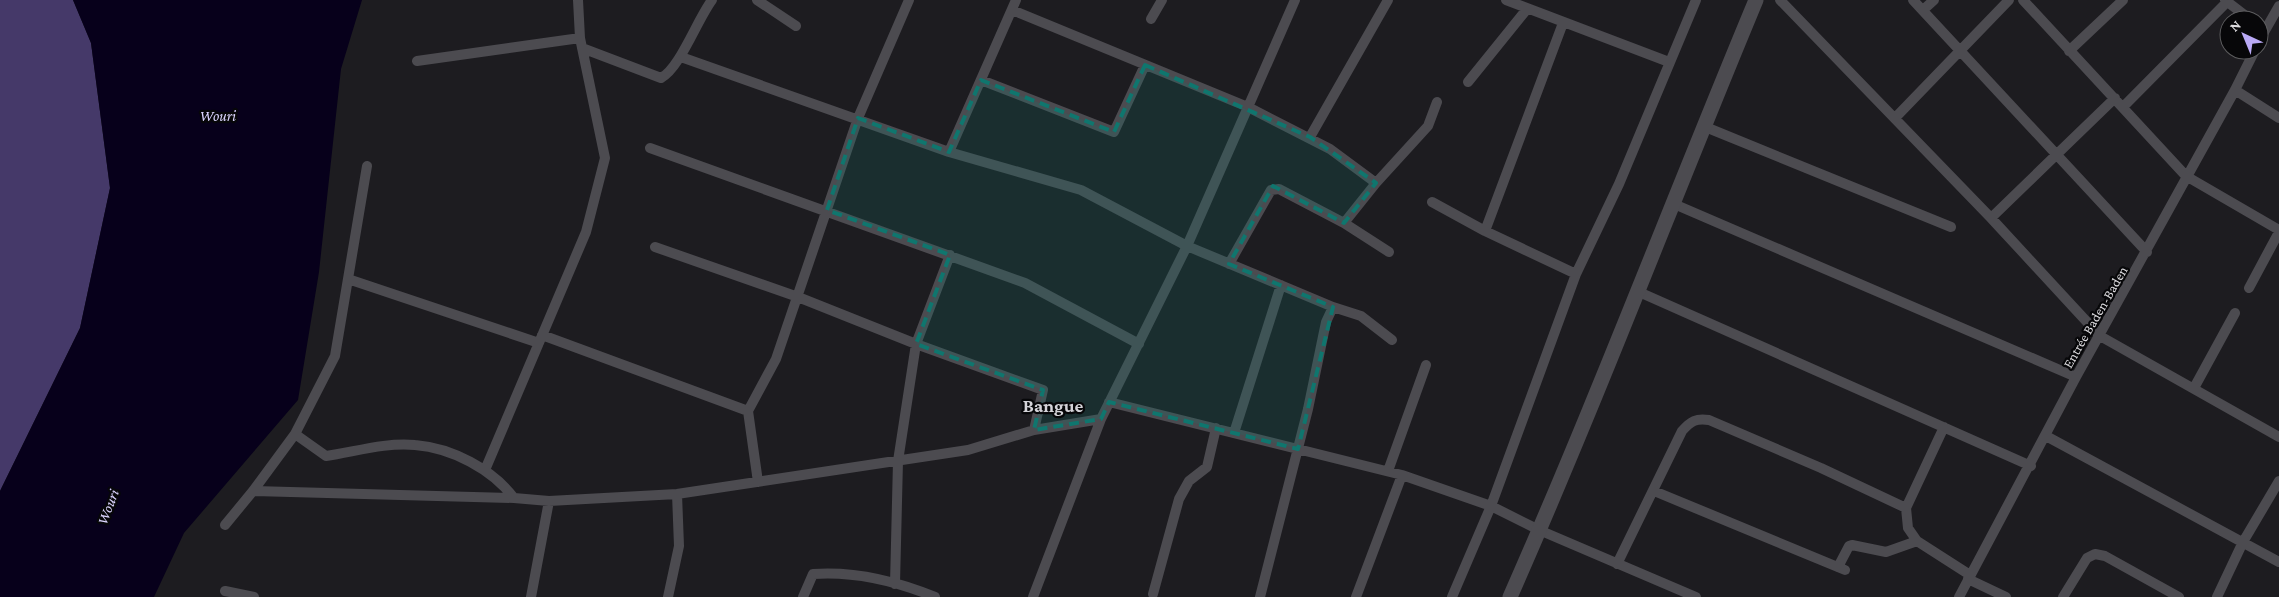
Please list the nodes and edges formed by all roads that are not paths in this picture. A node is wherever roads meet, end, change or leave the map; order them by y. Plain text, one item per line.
1 (578, 0) edge
2 (712, 0) edge
3 (757, 0) edge
4 (909, 0) edge
5 (1162, 0) edge
6 (1295, 0) edge
7 (1388, 0) edge
8 (1506, 0) edge
9 (1696, 0) edge
10 (1756, 0) edge
11 (1780, 0) edge
12 (1913, 0) edge
13 (1934, 0) edge
14 (2009, 0) edge
15 (2023, 0) edge
16 (2122, 0) edge
17 (2226, 1) edge
18 (1014, 5) edge
19 (2279, 6) edge
20 (1527, 9) junction
21 (1923, 10) junction
22 (2238, 10) edge
23 (1151, 19) dead end
24 (2269, 19) edge
25 (1563, 22) junction
26 (796, 26) dead end
27 (581, 43) junction
28 (2069, 50) junction
29 (1960, 51) junction
30 (681, 57) junction
31 (2250, 60) edge
32 (417, 61) dead end
33 (1669, 62) junction
34 (1145, 65) junction
35 (981, 80) junction
36 (1468, 82) dead end
37 (2235, 90) junction
38 (2115, 98) junction
39 (1437, 102) dead end
40 (1248, 107) junction
41 (2124, 107) junction
42 (858, 118) junction
43 (1895, 118) junction
44 (2279, 118) edge
45 (1703, 126) junction
46 (1310, 137) junction
47 (650, 148) dead end
48 (949, 152) junction
49 (2057, 154) junction
50 (367, 166) dead end
51 (2186, 176) junction
52 (1376, 183) junction
53 (1432, 202) dead end
54 (1674, 204) junction
55 (827, 210) junction
56 (1992, 218) junction
57 (1344, 223) junction
58 (1951, 228) dead end
59 (1485, 231) junction
60 (2279, 231) edge
61 (1187, 246) junction
62 (655, 247) dead end
63 (1389, 252) dead end
64 (2147, 252) junction
65 (950, 255) junction
66 (1228, 264) junction
67 (1576, 274) junction
68 (348, 279) junction
69 (1281, 286) junction
70 (2249, 288) dead end
71 (1639, 292) junction
72 (798, 297) junction
73 (1332, 307) junction
74 (2234, 312) dead end
75 (2100, 336) junction
76 (540, 339) junction
77 (1392, 340) dead end
78 (916, 344) junction
79 (1139, 344) junction
80 (1426, 366) dead end
81 (2076, 377) junction
82 (2194, 388) junction
83 (1109, 402) junction
84 (748, 410) junction
85 (1101, 419) junction
86 (1944, 427) junction
87 (1216, 428) junction
88 (1034, 430) junction
89 (1234, 433) junction
90 (295, 434) junction
91 (2046, 436) junction
92 (2279, 437) edge
93 (1298, 449) junction
94 (898, 460) junction
95 (2031, 466) junction
96 (485, 470) junction
97 (1388, 471) junction
98 (1402, 475) junction
99 (2279, 480) edge
100 (758, 482) junction
101 (254, 491) junction
102 (1654, 491) junction
103 (677, 494) junction
104 (514, 498) junction
105 (549, 501) junction
106 (1491, 506) junction
107 (1906, 508) junction
108 (225, 525) dead end
109 (1540, 530) junction
110 (1917, 541) junction
111 (2243, 542) junction
112 (2279, 562) edge
113 (1617, 564) junction
114 (1969, 577) junction
115 (895, 584) junction
116 (225, 591) dead end
117 (1152, 594) dead end
118 (254, 597) edge
119 (531, 597) edge
120 (668, 597) edge
121 (803, 597) edge
122 (935, 597) edge
123 (1033, 597) edge
124 (1260, 597) edge
125 (1356, 597) edge
126 (1452, 597) edge
127 (1510, 597) edge
128 (1696, 597) edge
129 (1959, 597) edge
130 (2006, 597) edge
131 (2063, 597) edge
132 (2179, 597) edge
133 (2217, 597) edge

1 - 27 street
2 - 30 street
3 - 26 street
4 - 42 street
5 - 23 street
6 - 40 street
7 - 46 street
8 - 20 street
9 - 33 street
10 - 45 main road
11 - 43 street
12 - 21 street
13 - 21 street
14 - 29 street
15 - 28 street
16 - 28 street
17 - 22 street
17 - 41 street
18 - 34 street
18 - 35 street
19 - 24 street
20 - 25 street
20 - 36 street
21 - 29 street
25 - 33 street
25 - 59 street
27 - 30 street
27 - 32 street
27 - 76 street
28 - 38 street
29 - 43 street
29 - 49 street
30 - 42 street
31 - 37 street, Entrée Baden-Baden
33 - 67 street
34 - 35 street
34 - 40 street
35 - 48 street
37 - 44 street
37 - 51 street, Entrée Baden-Baden
38 - 41 street
38 - 49 street
39 - 52 street
40 - 46 street
40 - 61 street
41 - 51 street
42 - 48 street
42 - 55 street
43 - 56 street
45 - 54 main road
45 - 58 street
46 - 52 street
47 - 55 street
48 - 61 street
49 - 56 street
49 - 64 street
50 - 68 street
51 - 60 street
51 - 64 street, Entrée Baden-Baden
52 - 57 street
53 - 59 street
54 - 71 main road
54 - 81 street
55 - 65 street
55 - 72 street
56 - 75 street
57 - 63 street
57 - 66 street
59 - 67 street
60 - 70 street
61 - 66 street
61 - 79 street
62 - 72 street
64 - 75 street, Entrée Baden-Baden
65 - 78 street
65 - 79 street
66 - 69 street
67 - 106 street
68 - 76 street
68 - 90 street
69 - 73 street
69 - 89 street
71 - 86 street
71 - 109 main road
72 - 78 street
72 - 84 street
73 - 77 street
73 - 93 street
74 - 82 street
75 - 81 street, Entrée Baden-Baden
75 - 82 street
76 - 84 street
76 - 96 street
78 - 88 street
78 - 94 street
79 - 83 street
80 - 97 street
81 - 91 street, Entrée Baden-Baden
82 - 92 street
83 - 85 street
83 - 87 street
84 - 100 street
85 - 88 street
85 - 123 street
86 - 95 street
86 - 107 street
87 - 89 street
87 - 117 street
88 - 94 street
89 - 93 street
90 - 96 street
90 - 101 street
91 - 95 street, Entrée Baden-Baden
91 - 111 street
93 - 97 street
93 - 124 street
94 - 100 street
94 - 115 street
95 - 114 street, Entrée Baden-Baden
96 - 104 street
97 - 98 street
98 - 106 street
98 - 125 street
99 - 111 street
100 - 103 street
101 - 104 street
101 - 108 street
102 - 107 street
102 - 110 street
102 - 113 street
103 - 105 street
103 - 120 street
104 - 105 street
105 - 119 street
106 - 109 street
106 - 126 street
107 - 110 street
109 - 113 street
109 - 127 main road
110 - 114 street
111 - 112 street
111 - 133 street
113 - 128 street
114 - 129 street, Entrée Baden-Baden
114 - 130 street
115 - 121 street
115 - 122 street
116 - 118 street
131 - 132 street

